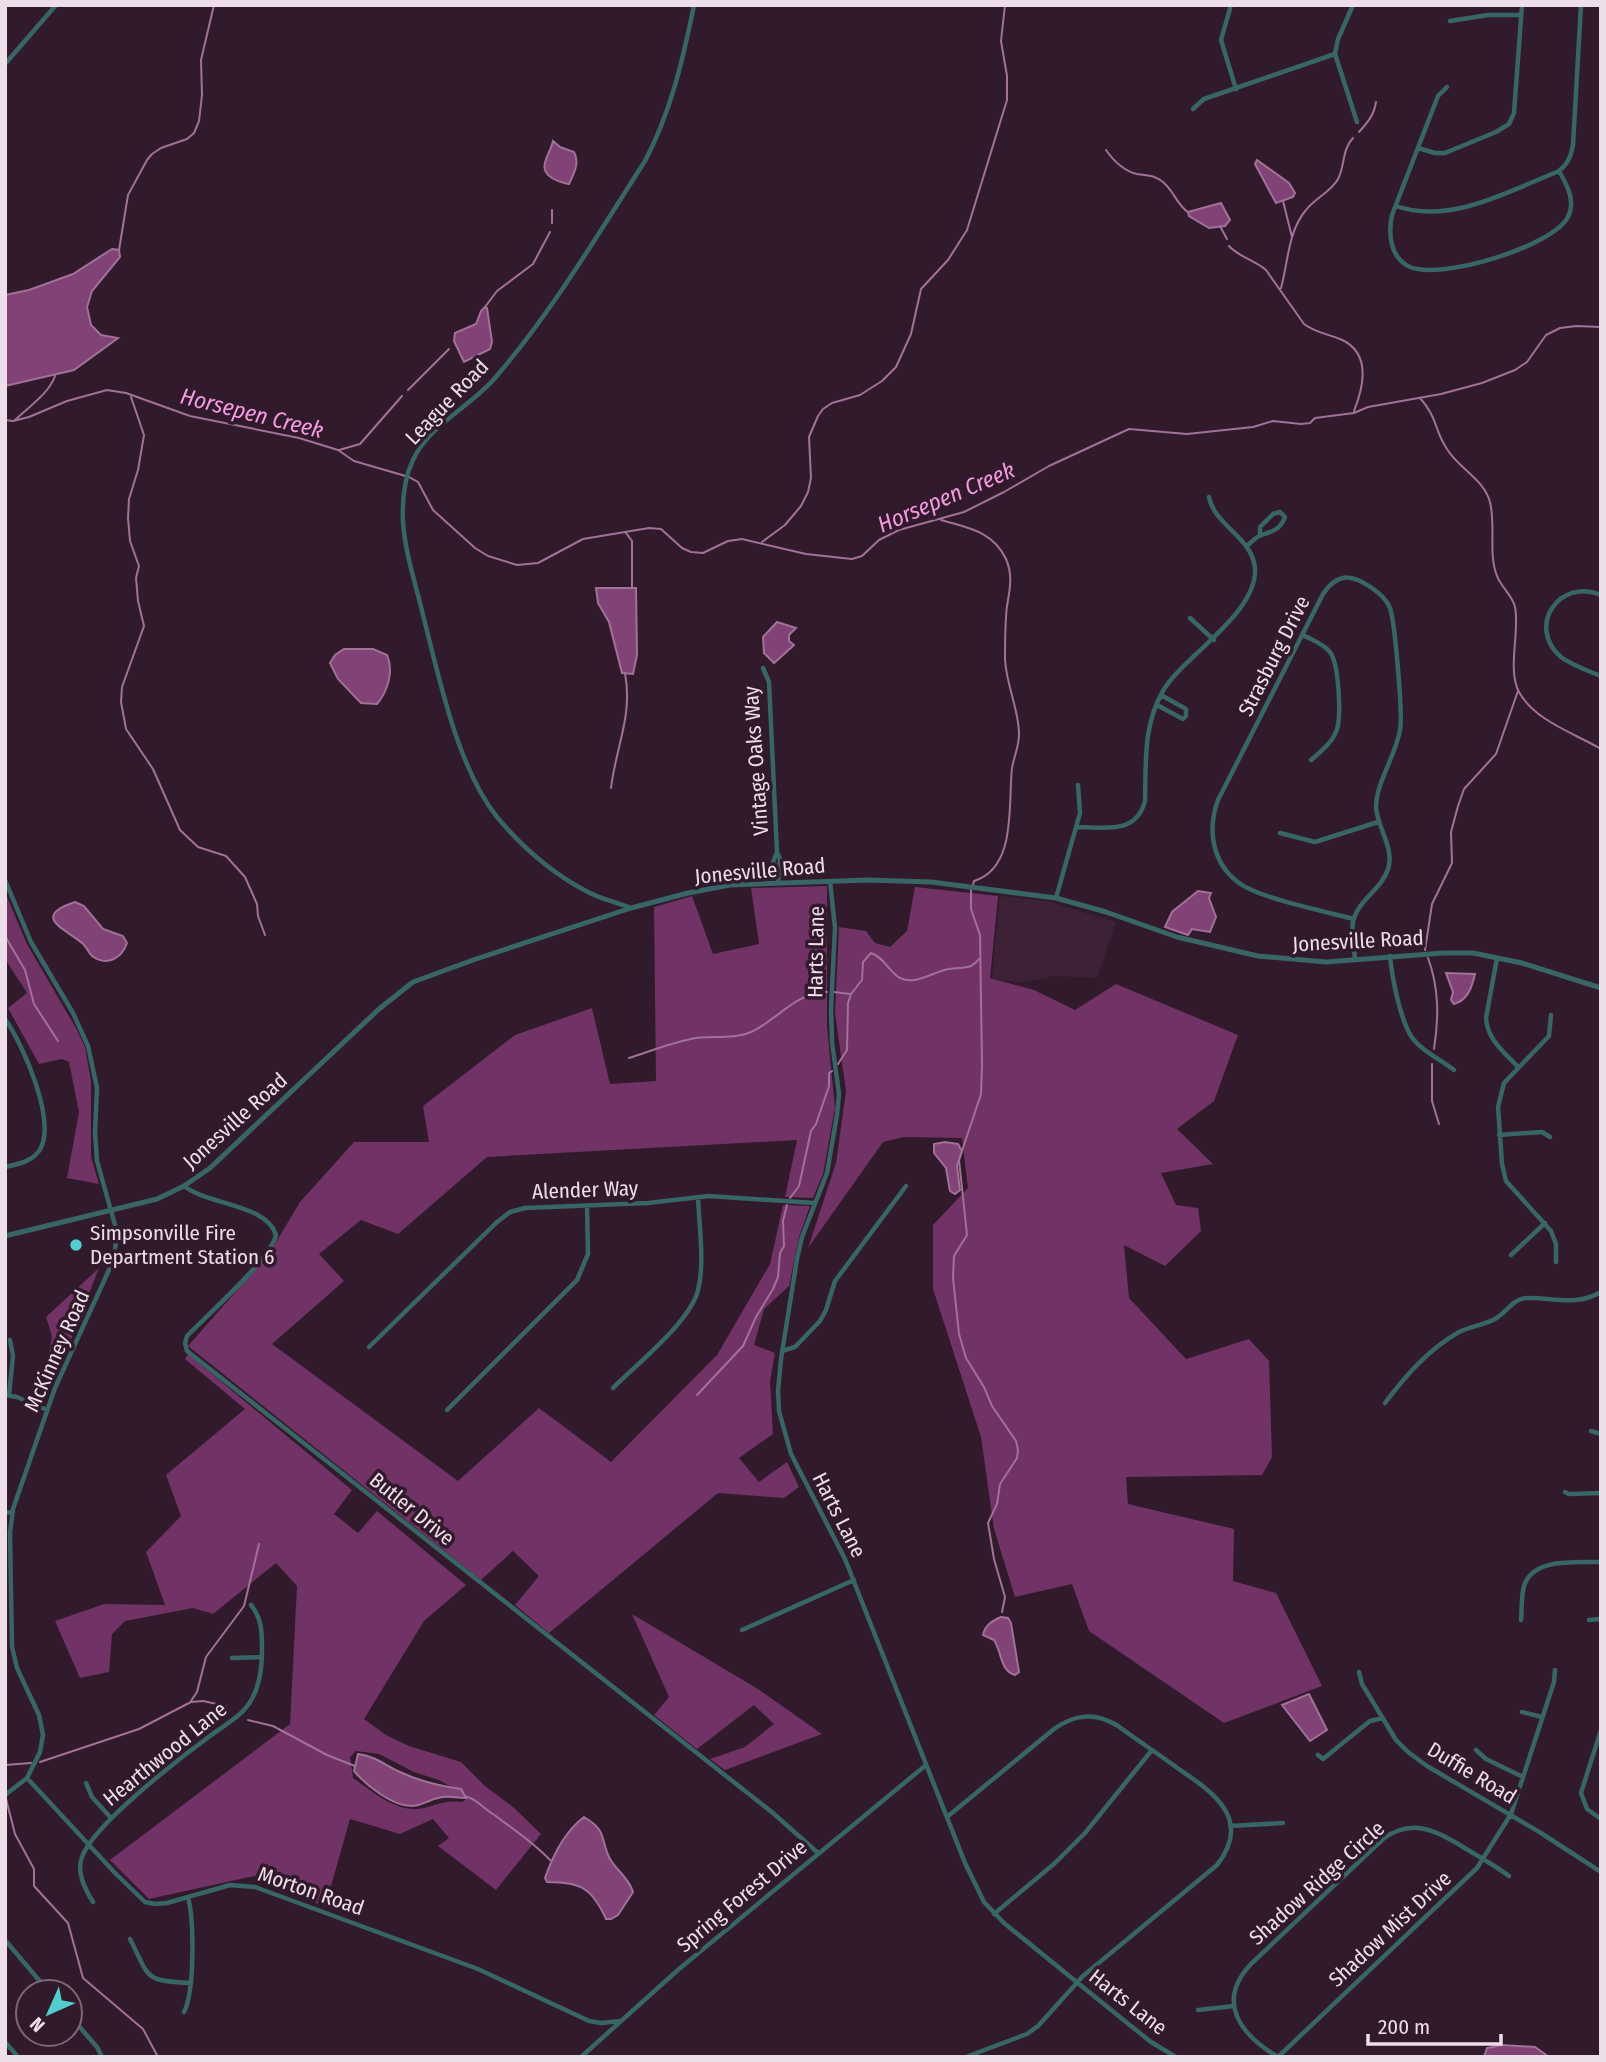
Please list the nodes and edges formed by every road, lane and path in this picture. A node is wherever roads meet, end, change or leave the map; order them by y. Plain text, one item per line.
1 (56, 5) edge
2 (694, 5) edge
3 (1231, 5) edge
4 (1353, 5) edge
5 (1522, 5) edge
6 (1581, 5) edge
7 (1521, 15) junction
8 (1450, 21) dead end
9 (1335, 54) junction
10 (5, 64) edge
11 (1447, 87) dead end
12 (1236, 89) junction
13 (1193, 109) dead end
14 (1357, 122) dead end
15 (1418, 148) junction
16 (1559, 171) junction
17 (1396, 206) junction
18 (1209, 497) dead end
19 (1260, 535) junction
20 (1247, 546) junction
21 (1601, 595) edge
22 (1190, 618) dead end
23 (1303, 635) junction
24 (1214, 640) junction
25 (763, 668) dead end
26 (1601, 676) edge
27 (1161, 695) junction
28 (1157, 705) junction
29 (1311, 760) dead end
30 (1078, 785) dead end
31 (1378, 822) junction
32 (1077, 827) junction
33 (1280, 833) dead end
34 (5, 880) edge
35 (830, 881) junction
36 (779, 883) junction
37 (1056, 898) junction
38 (631, 908) junction
39 (1354, 919) junction
40 (1390, 956) junction
41 (1497, 957) junction
42 (1355, 959) junction
43 (1601, 989) edge
44 (1551, 1015) dead end
45 (5, 1019) edge
46 (1518, 1067) junction
47 (1454, 1070) dead end
48 (1499, 1135) junction
49 (1550, 1137) dead end
50 (5, 1167) edge
51 (184, 1186) junction
52 (906, 1186) dead end
53 (698, 1197) junction
54 (814, 1203) junction
55 (587, 1206) junction
56 (113, 1210) junction
57 (1545, 1223) junction
58 (5, 1236) edge
59 (1511, 1255) dead end
60 (1556, 1262) dead end
61 (1601, 1292) edge
62 (10, 1340) dead end
63 (369, 1347) dead end
64 (782, 1351) junction
65 (613, 1388) dead end
66 (7, 1395) edge
67 (1385, 1403) dead end
68 (47, 1410) junction
69 (447, 1410) dead end
70 (1591, 1431) dead end
71 (1601, 1434) edge
72 (1565, 1492) dead end
73 (1601, 1493) edge
74 (13, 1512) junction
75 (5, 1513) edge
76 (1601, 1562) edge
77 (854, 1580) junction
78 (251, 1605) dead end
79 (1601, 1619) edge
80 (1521, 1620) dead end
81 (1589, 1620) dead end
82 (742, 1630) dead end
83 (262, 1657) junction
84 (232, 1658) dead end
85 (1555, 1670) dead end
86 (1359, 1672) dead end
87 (1522, 1712) dead end
88 (1542, 1717) junction
89 (1384, 1718) junction
90 (1601, 1730) edge
91 (1595, 1747) junction
92 (1152, 1750) junction
93 (1476, 1750) dead end
94 (1601, 1751) edge
95 (1318, 1755) dead end
96 (926, 1765) junction
97 (1523, 1777) junction
98 (27, 1779) junction
99 (86, 1783) dead end
100 (5, 1795) edge
101 (1511, 1814) junction
102 (947, 1817) junction
103 (111, 1818) junction
104 (1601, 1819) edge
105 (1283, 1823) dead end
106 (1230, 1826) junction
107 (88, 1845) junction
108 (818, 1853) junction
109 (1483, 1859) junction
110 (1601, 1872) edge
111 (1509, 1875) dead end
112 (188, 1897) junction
113 (93, 1902) dead end
114 (994, 1914) junction
115 (130, 1939) dead end
116 (5, 1940) edge
117 (37, 1978) edge
118 (191, 1983) junction
119 (1076, 1983) junction
120 (1234, 2006) junction
121 (1198, 2010) dead end
122 (184, 2012) dead end
123 (621, 2021) junction
124 (84, 2034) edge
125 (5, 2042) edge
126 (18, 2057) edge
127 (102, 2057) edge
128 (581, 2057) edge
129 (966, 2057) edge
130 (1176, 2057) edge
131 (1278, 2057) edge

1 - 10 street
2 - 38 street, League Road
3 - 12 street
4 - 9 street
5 - 7 street
6 - 16 street
7 - 8 street
7 - 15 street
9 - 12 street
9 - 14 street
11 - 15 street
12 - 13 street
15 - 17 street
16 - 17 street
16 - 17 street
18 - 20 street
19 - 19 street
19 - 20 street
20 - 24 street
21 - 26 street
22 - 24 street
23 - 29 street
23 - 31 street, Strasburg Drive
23 - 39 street, Strasburg Drive
24 - 27 street
25 - 36 street, Vintage Oaks Way
27 - 28 street
27 - 28 street
28 - 32 street
30 - 32 street
31 - 33 street
31 - 39 street, Strasburg Drive
32 - 37 street
34 - 56 street, McKinney Road
35 - 36 street, Jonesville Road
35 - 37 street, Jonesville Road
35 - 54 street, Harts Lane
36 - 38 street, Jonesville Road
37 - 42 street, Jonesville Road
38 - 51 street, Jonesville Road
39 - 42 street
40 - 41 street, Jonesville Road
40 - 42 street, Jonesville Road
40 - 47 street
41 - 43 street, Jonesville Road
41 - 46 street
44 - 46 street
45 - 50 street
46 - 48 street
48 - 49 street
48 - 57 street
51 - 56 street, Jonesville Road
51 - 108 street, Butler Drive
52 - 64 street
53 - 54 street, Alender Way
53 - 55 street, Alender Way
53 - 65 street
54 - 64 street, Harts Lane
55 - 63 street, Alender Way
55 - 69 street
56 - 58 street, Jonesville Road
56 - 68 street, McKinney Road
57 - 59 street
57 - 60 street
61 - 67 street
62 - 66 street
64 - 77 street, Harts Lane
66 - 68 street
68 - 74 street, McKinney Road
70 - 71 street
72 - 73 street
74 - 75 street
74 - 98 street, McKinney Road
76 - 80 street
77 - 82 street
77 - 96 street, Harts Lane
78 - 83 street, Hearthwood Lane
79 - 81 street
83 - 84 street
83 - 103 street, Hearthwood Lane
85 - 88 street, Shadow Mist Drive
86 - 89 street, Duffie Road
87 - 88 street
88 - 97 street, Shadow Mist Drive
89 - 95 street
89 - 101 street, Duffie Road
90 - 91 street
91 - 94 street
91 - 104 street
92 - 102 street
92 - 106 street
92 - 114 street
93 - 97 street
96 - 102 street, Harts Lane
96 - 108 street, Spring Forest Drive
97 - 101 street, Shadow Mist Drive
98 - 100 street
98 - 107 street, Morton Road
99 - 103 street
101 - 109 street, Shadow Mist Drive
101 - 110 street, Duffie Road
102 - 114 street, Harts Lane
103 - 107 street, Hearthwood Lane
105 - 106 street
106 - 119 street
107 - 112 street, Morton Road
107 - 113 street
108 - 123 street, Spring Forest Drive
109 - 111 street, Shadow Ridge Circle
109 - 120 street, Shadow Ridge Circle
109 - 131 street, Shadow Mist Drive
112 - 118 street
112 - 123 street, Morton Road
114 - 119 street, Harts Lane
115 - 118 street
116 - 117 street
118 - 122 street
119 - 129 street
119 - 130 street, Harts Lane
120 - 121 street
120 - 131 street
123 - 128 street, Spring Forest Drive
124 - 127 street
125 - 126 street

